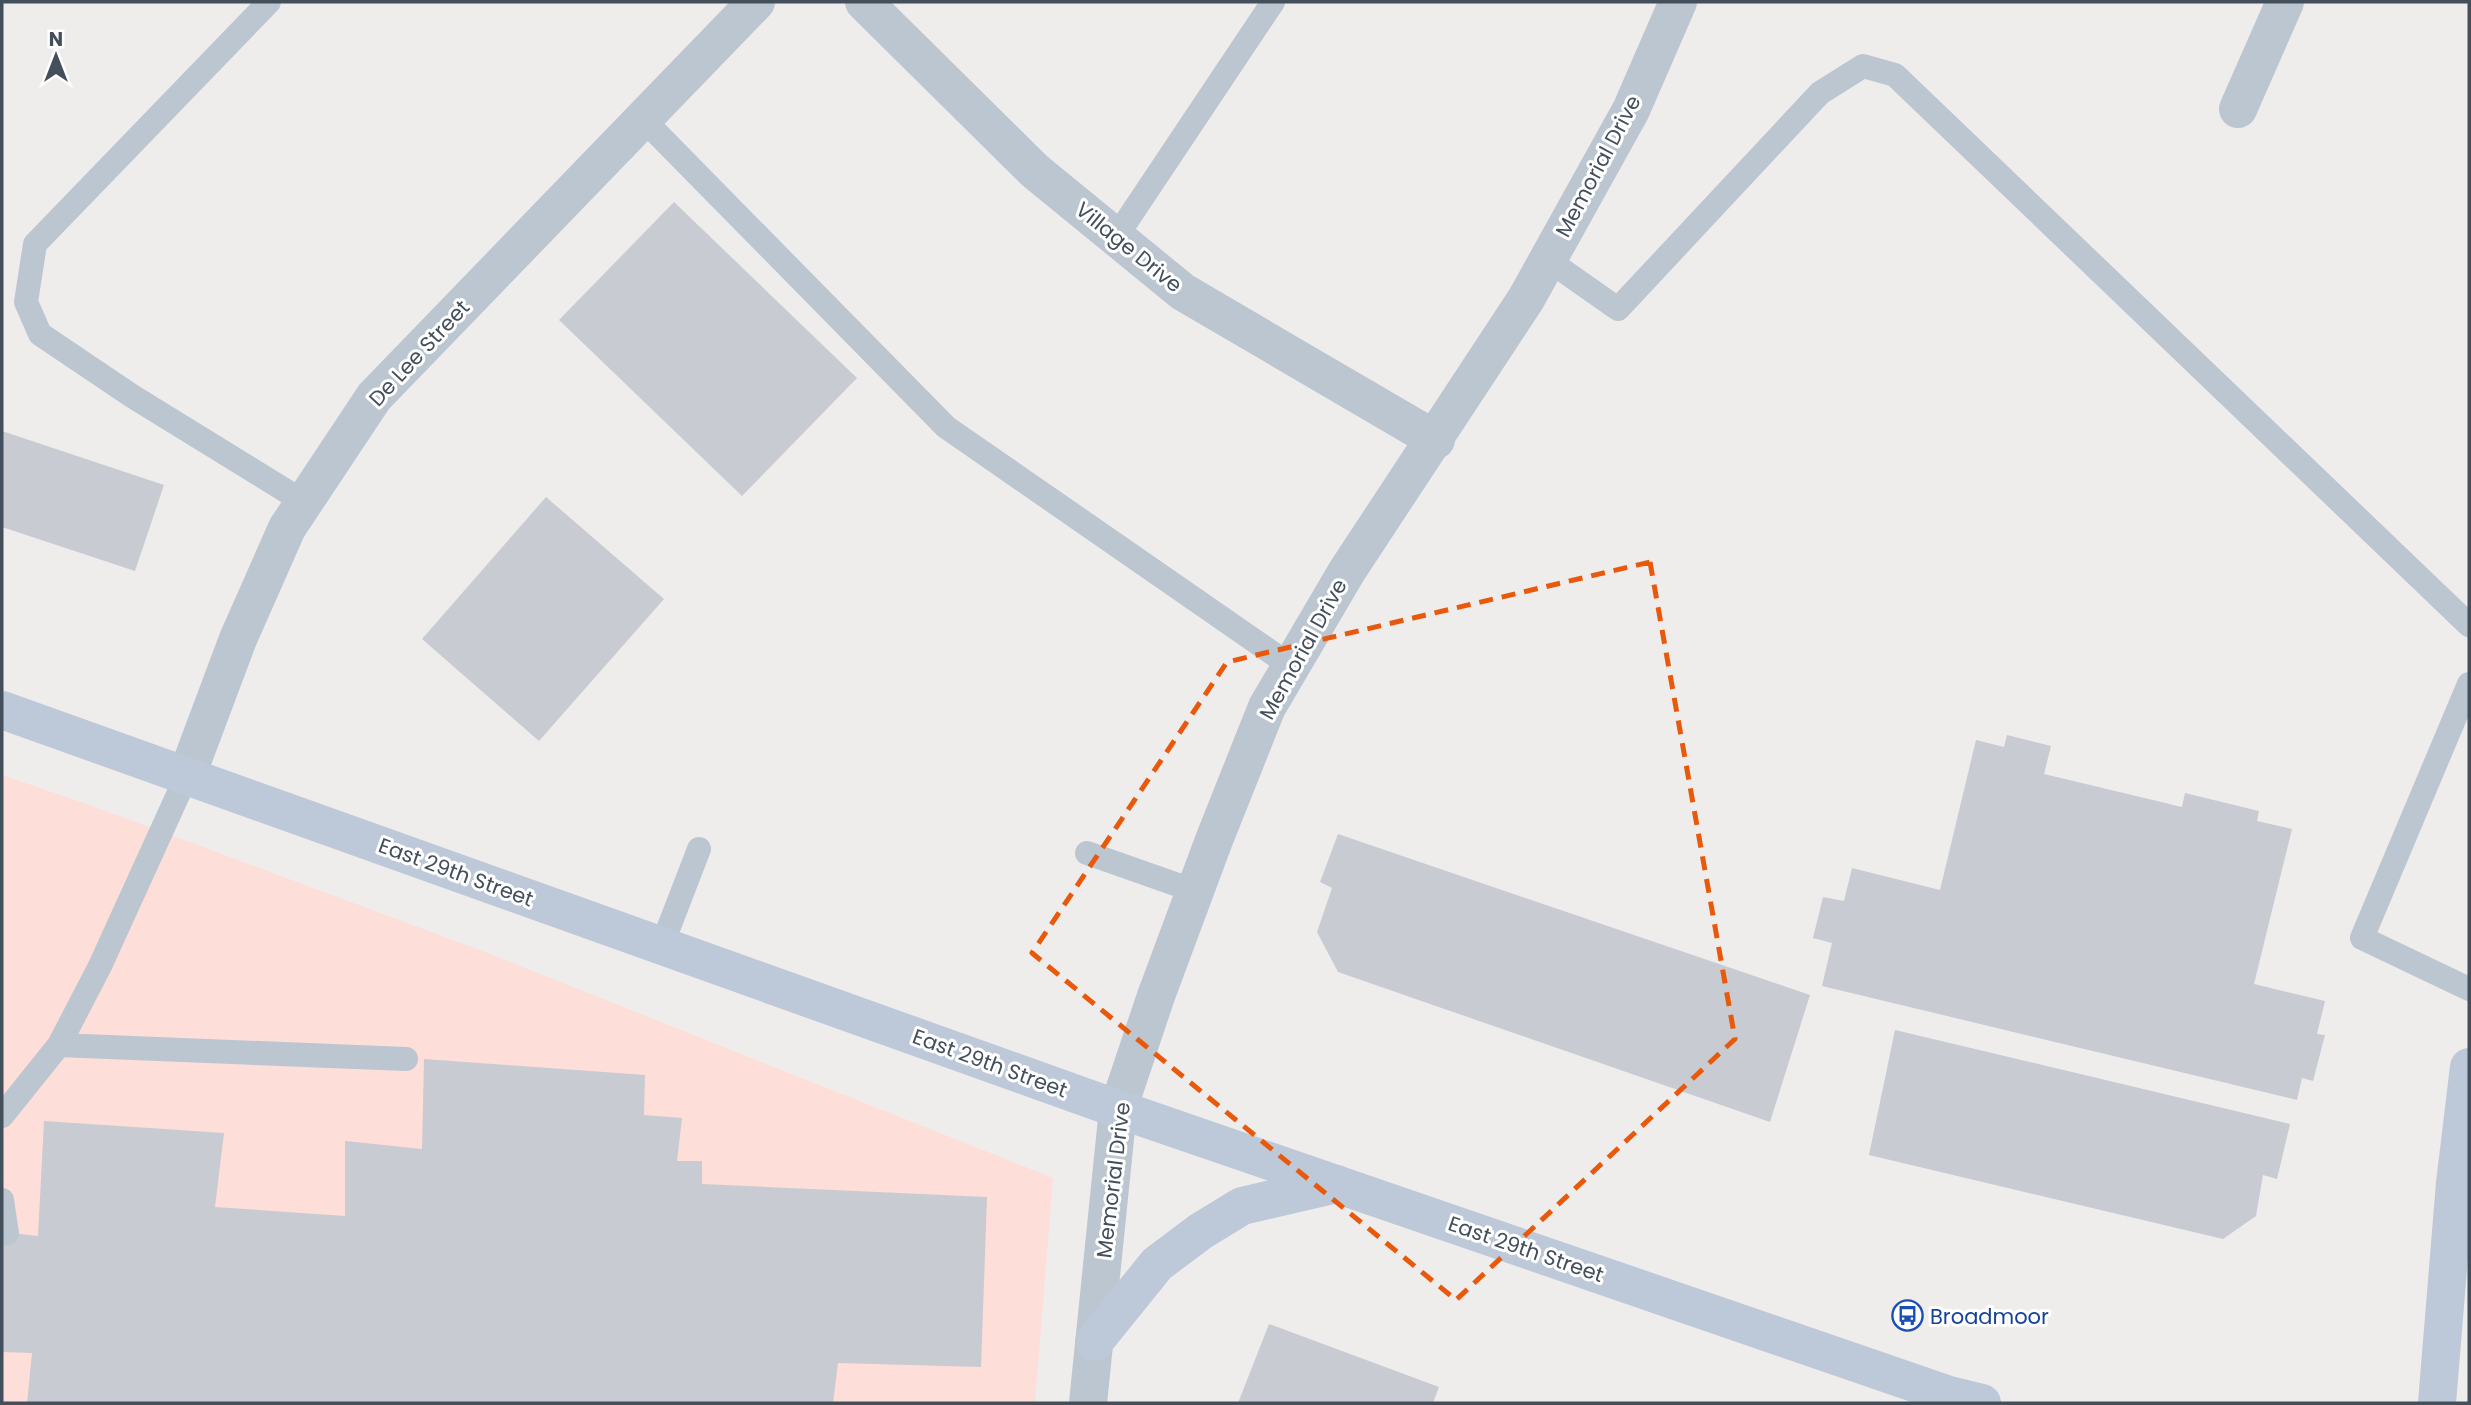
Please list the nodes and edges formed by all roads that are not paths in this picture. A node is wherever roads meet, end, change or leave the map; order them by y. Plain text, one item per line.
1 (269, 2) edge
2 (756, 2) edge
3 (863, 2) edge
4 (1273, 2) edge
5 (1678, 2) edge
6 (2285, 2) edge
7 (2238, 109) dead end
8 (643, 118) junction
9 (1116, 237) junction
10 (1548, 260) junction
11 (1436, 440) junction
12 (304, 502) junction
13 (2469, 625) edge
14 (1291, 666) junction
15 (2469, 684) edge
16 (2, 710) edge
17 (187, 775) junction
18 (699, 849) dead end
19 (1087, 853) dead end
20 (1195, 891) junction
21 (662, 945) junction
22 (2469, 989) edge
23 (59, 1045) junction
24 (406, 1059) dead end
25 (2469, 1067) edge
26 (1118, 1109) junction
27 (2, 1116) edge
28 (1337, 1184) junction
29 (2, 1199) edge
30 (6, 1233) dead end
31 (1094, 1342) junction
32 (1088, 1403) edge
33 (1982, 1403) edge
34 (2437, 1403) edge

1 - 12 lane
2 - 8 street, De Lee Street
3 - 9 street, Village Drive
4 - 9 lane
5 - 10 street, Memorial Drive
6 - 7 street
8 - 12 street, De Lee Street
8 - 14 lane
9 - 11 street, Village Drive
10 - 11 street, Memorial Drive
10 - 13 lane
11 - 14 street, Memorial Drive
12 - 17 street, De Lee Street
14 - 20 street, Memorial Drive
15 - 22 lane
16 - 17 main road, East 29th Street
17 - 21 main road, East 29th Street
17 - 23 lane
18 - 21 lane
19 - 20 lane
20 - 26 street, Memorial Drive
21 - 26 main road, East 29th Street
23 - 24 lane
23 - 27 lane
25 - 34 main road
26 - 28 main road, East 29th Street
26 - 31 street, Memorial Drive
28 - 31 main road
28 - 33 main road, East 29th Street
29 - 30 lane
31 - 32 street, Memorial Drive

